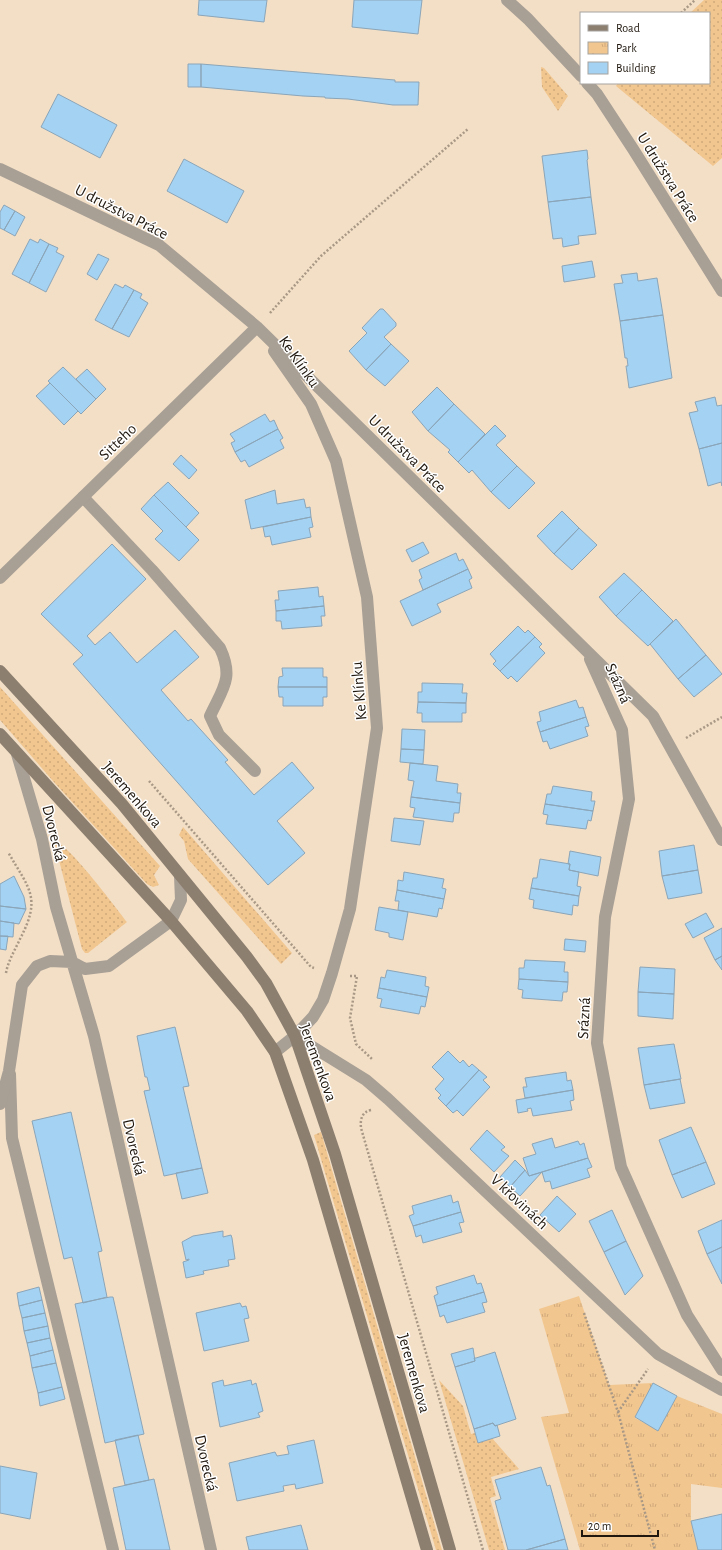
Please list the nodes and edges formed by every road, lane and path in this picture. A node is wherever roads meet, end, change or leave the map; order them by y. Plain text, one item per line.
1 (507, 0) edge
2 (695, 0) edge
3 (682, 12) edge
4 (580, 75) edge
5 (588, 84) edge
6 (468, 129) dead end
7 (0, 169) edge
8 (722, 291) edge
9 (257, 327) junction
10 (83, 497) junction
11 (0, 578) edge
12 (587, 652) junction
13 (0, 671) edge
14 (722, 717) edge
15 (0, 734) edge
16 (690, 736) dead end
17 (17, 754) junction
18 (255, 771) dead end
19 (149, 781) dead end
20 (722, 840) edge
21 (8, 852) dead end
22 (180, 876) junction
23 (171, 921) junction
24 (72, 962) junction
25 (332, 973) junction
26 (4, 980) dead end
27 (296, 1036) junction
28 (274, 1052) junction
29 (372, 1060) dead end
30 (10, 1071) junction
31 (388, 1099) junction
32 (0, 1104) edge
33 (584, 1310) dead end
34 (658, 1354) junction
35 (722, 1370) edge
36 (722, 1390) edge
37 (618, 1412) junction
38 (113, 1550) edge
39 (211, 1550) edge
40 (427, 1550) edge
41 (450, 1550) edge
42 (483, 1550) edge
43 (655, 1550) edge

1 - 4 street
2 - 3 path
5 - 8 street, U družstva Práce
6 - 9 path
7 - 9 street, U družstva Práce
9 - 10 street, Sitteho
9 - 12 street, U družstva Práce
9 - 25 street, Ke Klínku
10 - 11 street, Sitteho
10 - 18 street
12 - 20 street, U družstva Práce
12 - 35 street, Srázná
13 - 22 street, Jeremenkova
14 - 16 path
15 - 17 street
17 - 23 street
17 - 24 street, Dvorecká
19 - 25 path
21 - 26 path
22 - 23 street
22 - 27 street, Jeremenkova
23 - 24 street
23 - 28 street
24 - 30 street
24 - 39 street, Dvorecká
25 - 27 street, Ke Klínku
25 - 29 path
27 - 28 street, Ke Klínku
27 - 31 street, V křovinách
27 - 41 street, Jeremenkova
28 - 40 street
30 - 32 street
30 - 38 street
31 - 34 street, V křovinách
31 - 42 path
33 - 37 path
34 - 36 street, V křovinách
34 - 37 path
37 - 43 path

